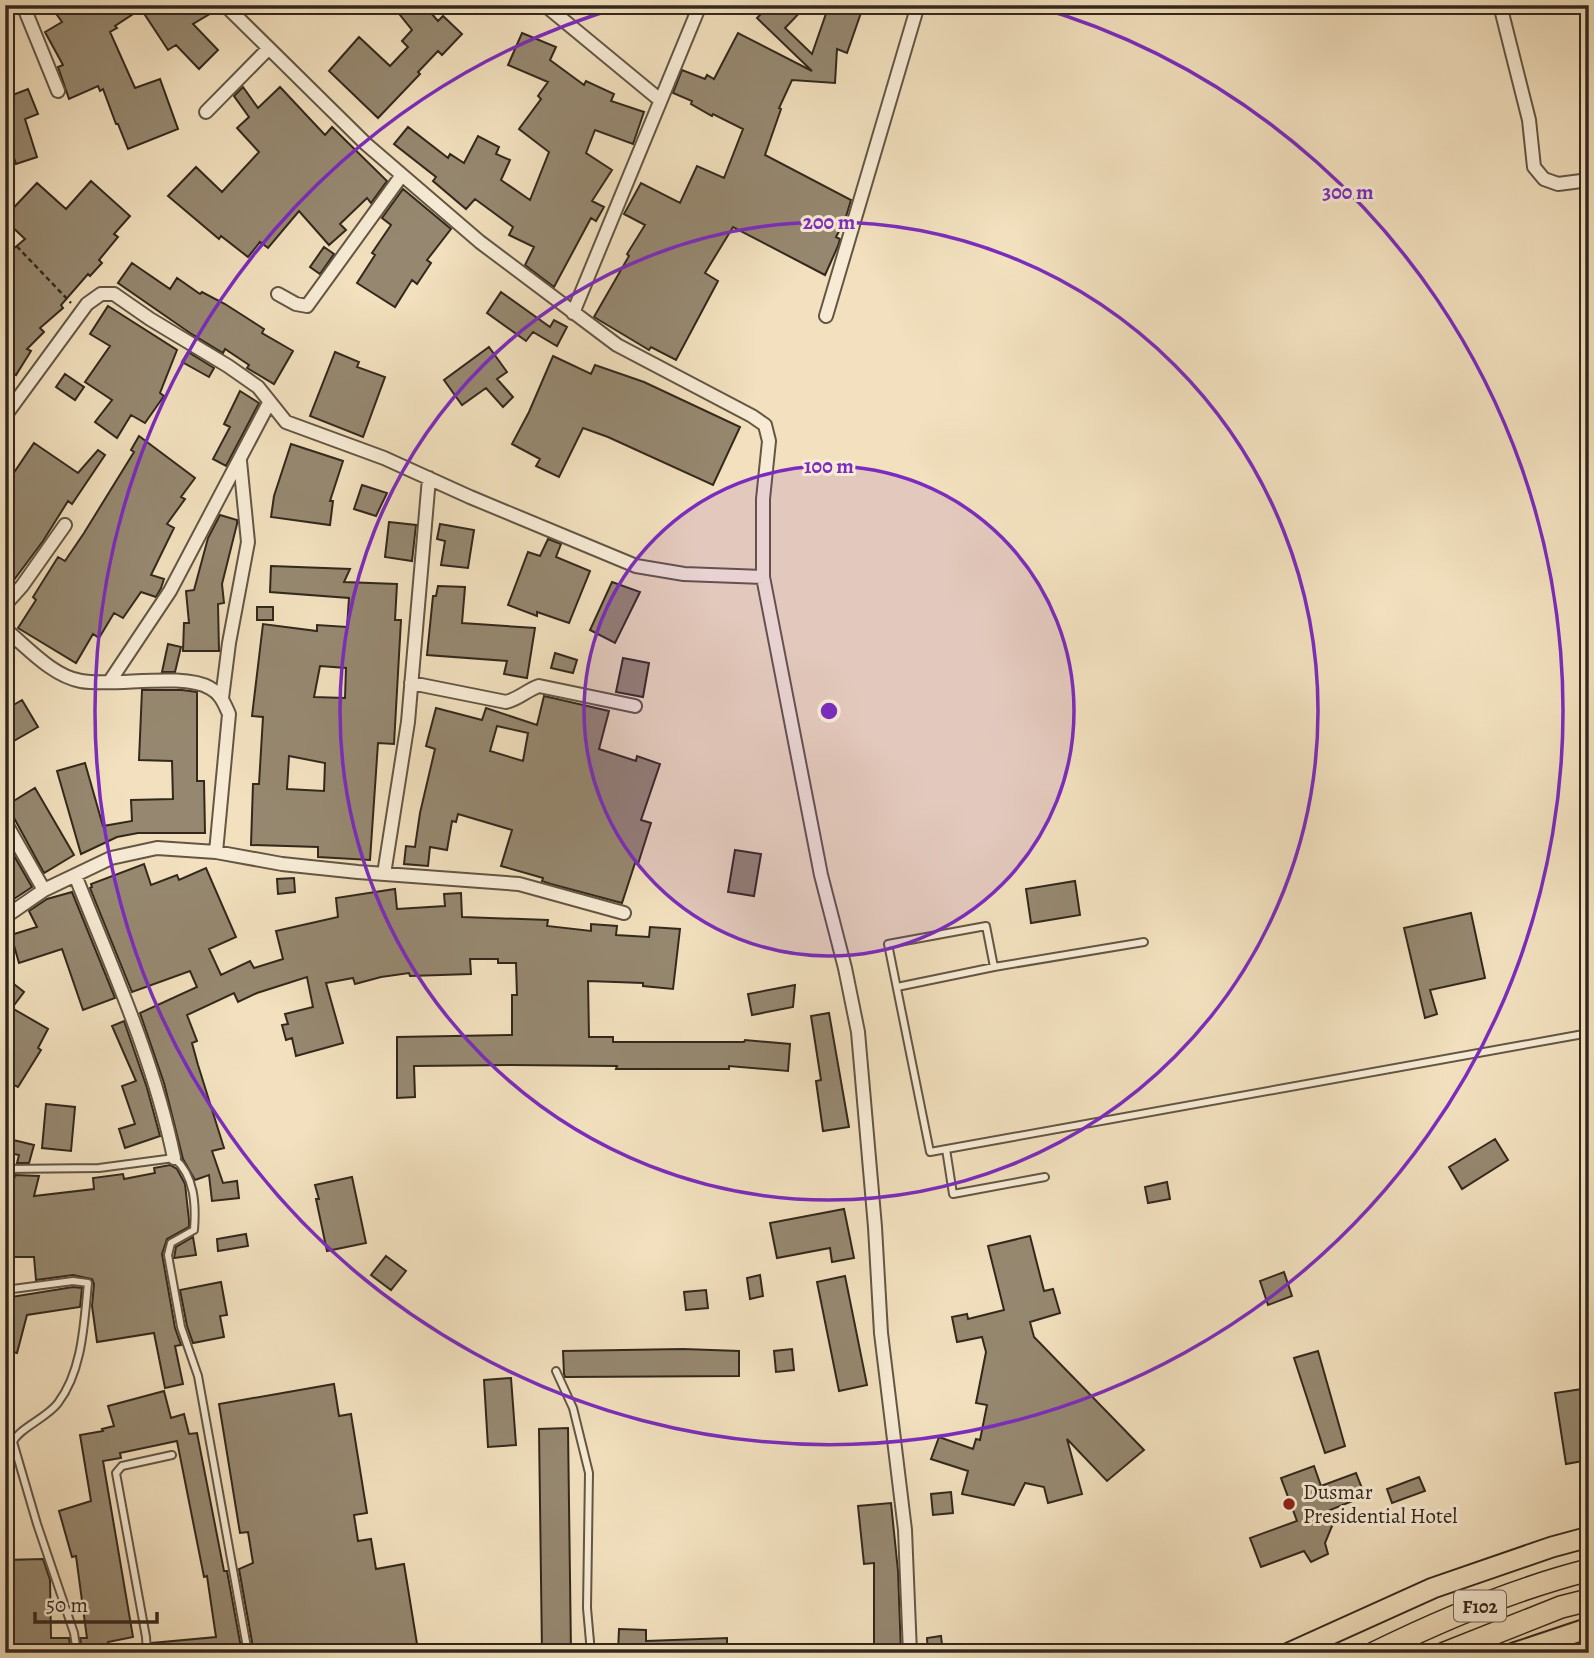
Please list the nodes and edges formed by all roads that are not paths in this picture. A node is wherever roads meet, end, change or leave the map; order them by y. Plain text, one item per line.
1 (23, 5) edge
2 (225, 5) edge
3 (545, 5) edge
4 (700, 5) edge
5 (918, 5) edge
6 (1500, 5) edge
7 (268, 49) junction
8 (58, 91) dead end
9 (660, 100) junction
10 (206, 112) dead end
11 (402, 175) junction
12 (1589, 180) edge
13 (278, 294) dead end
14 (573, 313) junction
15 (826, 316) dead end
16 (269, 403) junction
17 (5, 416) edge
18 (240, 461) junction
19 (429, 478) junction
20 (65, 525) dead end
21 (763, 577) junction
22 (5, 605) edge
23 (5, 629) edge
24 (110, 681) junction
25 (411, 683) junction
26 (222, 698) junction
27 (635, 706) dead end
28 (5, 822) edge
29 (216, 852) junction
30 (384, 874) junction
31 (75, 875) junction
32 (44, 890) junction
33 (624, 913) dead end
34 (5, 917) edge
35 (1144, 942) dead end
36 (994, 967) junction
37 (897, 987) junction
38 (1589, 1033) edge
39 (946, 1149) junction
40 (174, 1158) junction
41 (5, 1170) edge
42 (1045, 1177) dead end
43 (5, 1290) edge
44 (555, 1371) dead end
45 (173, 1455) dead end
46 (1589, 1538) edge
47 (1589, 1570) edge
48 (1589, 1600) edge
49 (1589, 1628) edge
50 (1374, 1652) edge
51 (77, 1653) edge
52 (147, 1653) edge
53 (248, 1653) edge
54 (591, 1653) edge
55 (910, 1653) edge
56 (1289, 1653) edge
57 (1445, 1653) edge
58 (1514, 1653) edge

1 - 8 street
2 - 7 street
3 - 9 street
4 - 9 street
5 - 15 street
6 - 12 street
7 - 10 street
7 - 11 street
9 - 14 street
11 - 13 street
11 - 14 street
14 - 21 street
16 - 17 street
16 - 18 street
16 - 19 street
18 - 24 street
18 - 26 street
19 - 21 street
19 - 25 street
20 - 22 street
21 - 55 street
23 - 24 street
24 - 26 street
25 - 27 street
25 - 30 street
26 - 29 street
28 - 32 street
29 - 30 street
29 - 31 street
30 - 33 street
31 - 32 street
31 - 40 street
32 - 34 street
35 - 36 lane
36 - 37 lane
36 - 37 lane
37 - 39 lane
38 - 39 lane
39 - 42 lane
40 - 41 lane
40 - 53 lane
43 - 51 lane
44 - 54 lane
45 - 52 lane
46 - 56 main road
47 - 50 highway, F102
48 - 57 highway, F102
49 - 58 main road

